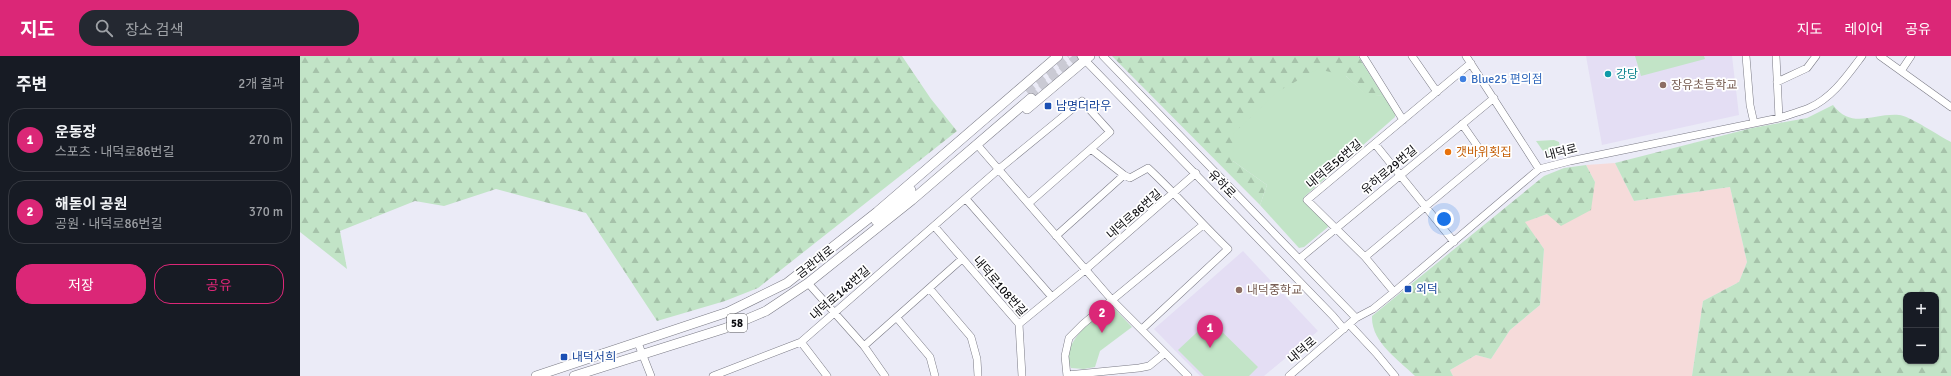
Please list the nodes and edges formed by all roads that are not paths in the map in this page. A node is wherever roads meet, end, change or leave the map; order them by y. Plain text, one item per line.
1 (1058, 56) edge
2 (1103, 56) edge
3 (1363, 56) edge
4 (1412, 56) edge
5 (1466, 56) edge
6 (1746, 56) edge
7 (1776, 56) edge
8 (1816, 56) edge
9 (1862, 56) edge
10 (1880, 56) edge
11 (1911, 56) edge
12 (1085, 57) edge
13 (1471, 63) junction
14 (1901, 71) junction
15 (1777, 82) junction
16 (1437, 92) junction
17 (1494, 98) junction
18 (1951, 107) edge
19 (1779, 118) junction
20 (1403, 120) junction
21 (1754, 123) junction
22 (1462, 124) junction
23 (1375, 144) junction
24 (980, 148) junction
25 (1091, 150) junction
26 (999, 169) junction
27 (1539, 169) junction
28 (1196, 173) junction
29 (1124, 175) junction
30 (1400, 175) junction
31 (1174, 193) junction
32 (966, 199) junction
33 (1029, 203) junction
34 (1426, 206) junction
35 (1203, 225) junction
36 (878, 226) junction
37 (935, 227) junction
38 (1336, 229) junction
39 (1056, 236) junction
40 (1454, 242) junction
41 (1365, 257) junction
42 (962, 259) junction
43 (1299, 259) junction
44 (1085, 270) junction
45 (787, 283) junction
46 (808, 283) junction
47 (930, 289) junction
48 (1394, 292) junction
49 (1052, 297) junction
50 (1112, 300) junction
51 (834, 312) junction
52 (897, 318) junction
53 (1356, 318) junction
54 (1019, 324) junction
55 (1346, 327) junction
56 (1142, 329) junction
57 (801, 342) junction
58 (638, 343) junction
59 (864, 346) junction
60 (1165, 353) junction
61 (641, 355) junction
62 (536, 376) edge
63 (574, 376) edge
64 (651, 376) edge
65 (712, 376) edge
66 (827, 376) edge
67 (885, 376) edge
68 (935, 376) edge
69 (978, 376) edge
70 (1022, 376) edge
71 (1067, 376) edge
72 (1188, 376) edge
73 (1289, 376) edge
74 (1395, 376) edge

1 - 45 main road
2 - 43 street, 유하로
3 - 20 street
4 - 16 street
5 - 13 street
6 - 21 street
7 - 15 street
8 - 15 street
9 - 19 street, 내덕로
10 - 14 street
11 - 14 street
12 - 24 main road
12 - 28 street, 유하로
13 - 16 street, 내덕로56번길
13 - 17 street
14 - 18 street
15 - 19 street
16 - 20 street, 내덕로56번길
17 - 22 street, 유하로29번길
17 - 27 street
19 - 21 street, 내덕로
20 - 23 street, 내덕로56번길
21 - 27 street, 내덕로
22 - 30 street, 유하로29번길
22 - 34 street
23 - 30 street, 내덕로56번길
23 - 38 street, 내덕로56번길
24 - 26 street
24 - 36 main road
25 - 26 street, 내덕로148번길
25 - 29 street
25 - 33 street
26 - 32 street, 내덕로148번길
26 - 33 street
27 - 40 street, 내덕로
28 - 31 street, 내덕로86번길
28 - 55 street, 유하로
29 - 31 street
29 - 39 street
30 - 34 street, 내덕로56번길
30 - 38 street, 유하로29번길
31 - 35 street
31 - 44 street, 내덕로86번길
32 - 37 street, 내덕로148번길
32 - 49 street
33 - 39 street
34 - 40 street, 내덕로56번길
34 - 41 street
35 - 50 street
35 - 56 street
36 - 45 main road, 금관대로 / 58
36 - 46 main road, 금관대로 / 58
37 - 42 street, 내덕로108번길
37 - 51 street, 내덕로148번길
38 - 41 street
38 - 43 street, 유하로29번길
39 - 44 street
40 - 48 street, 내덕로
41 - 48 street
42 - 47 street, 내덕로108번길
42 - 54 street, 내덕로108번길
43 - 53 street, 유하로
44 - 49 street, 내덕로86번길
44 - 50 street
45 - 58 main road
46 - 51 street
46 - 61 main road, 금관대로 / 58
47 - 52 street, 내덕로108번길
47 - 69 street
48 - 53 street, 내덕로
49 - 54 street, 내덕로86번길
50 - 56 street
50 - 71 street
51 - 57 street, 내덕로148번길
51 - 59 street
52 - 59 street, 내덕로108번길
52 - 68 street
53 - 55 street, 내덕로
54 - 70 street, 내덕로108번길
55 - 73 street, 내덕로
55 - 74 street, 유하로
56 - 60 street
57 - 65 street, 내덕로148번길
57 - 66 street
58 - 61 street
58 - 62 main road
59 - 67 street
60 - 71 street
60 - 72 street
61 - 63 main road, 금관대로 / 58
61 - 64 street

